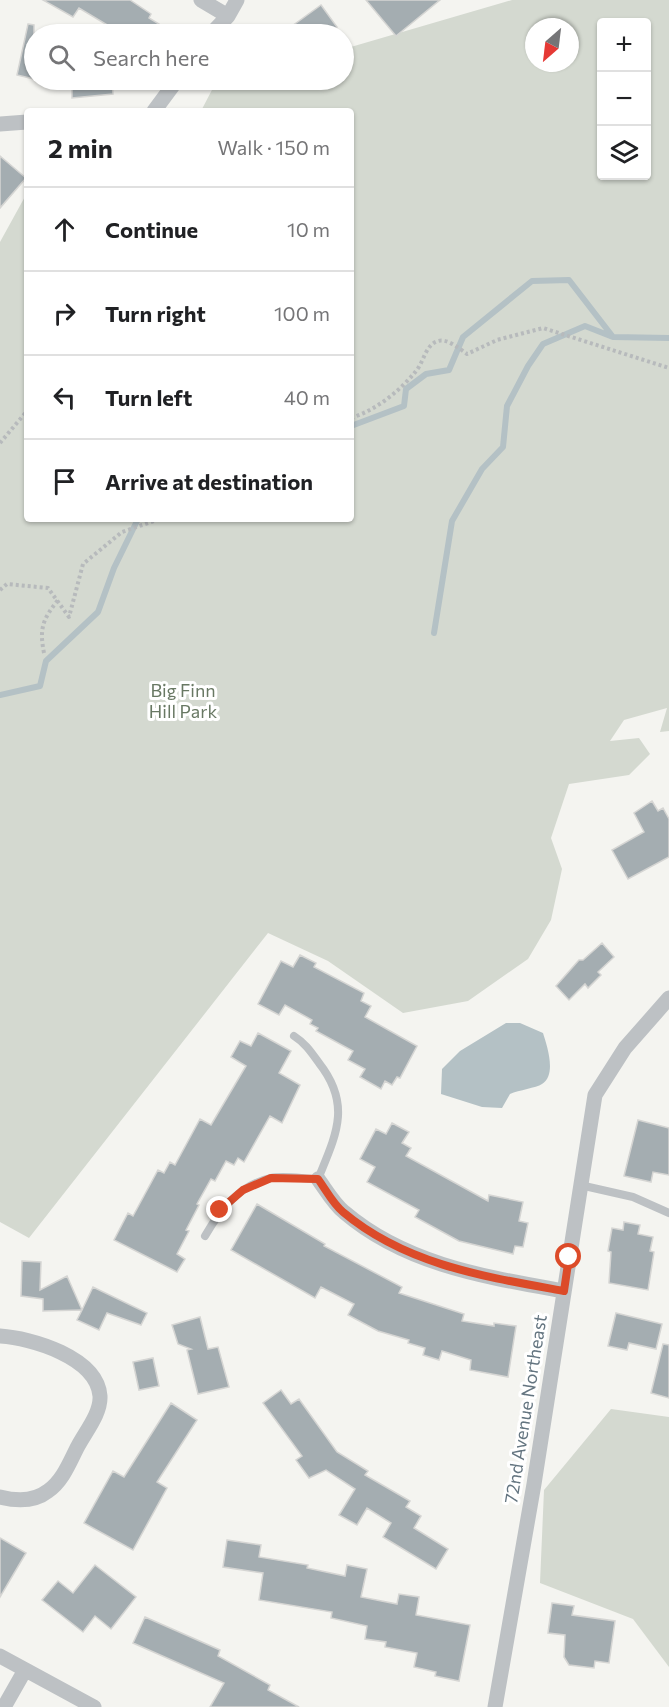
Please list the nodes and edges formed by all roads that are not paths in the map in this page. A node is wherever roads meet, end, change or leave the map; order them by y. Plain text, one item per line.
1 (201, 0) edge
2 (237, 0) edge
3 (228, 16) junction
4 (220, 24) edge
5 (170, 90) edge
6 (156, 108) edge
7 (24, 122) edge
8 (0, 124) edge
9 (669, 998) edge
10 (294, 1036) dead end
11 (318, 1179) junction
12 (580, 1185) junction
13 (669, 1213) edge
14 (205, 1236) dead end
15 (564, 1291) junction
16 (0, 1336) edge
17 (0, 1497) edge
18 (0, 1656) edge
19 (25, 1670) junction
20 (4, 1707) edge
21 (94, 1707) edge
22 (495, 1707) edge

1 - 3 street
2 - 3 street
3 - 4 street
5 - 6 street
7 - 8 street
9 - 12 street, 72nd Avenue Northeast
10 - 11 lane
11 - 14 lane
11 - 15 street
12 - 13 lane
12 - 15 street, 72nd Avenue Northeast
15 - 22 street, 72nd Avenue Northeast
16 - 17 street
18 - 19 street
19 - 20 street
19 - 21 street

